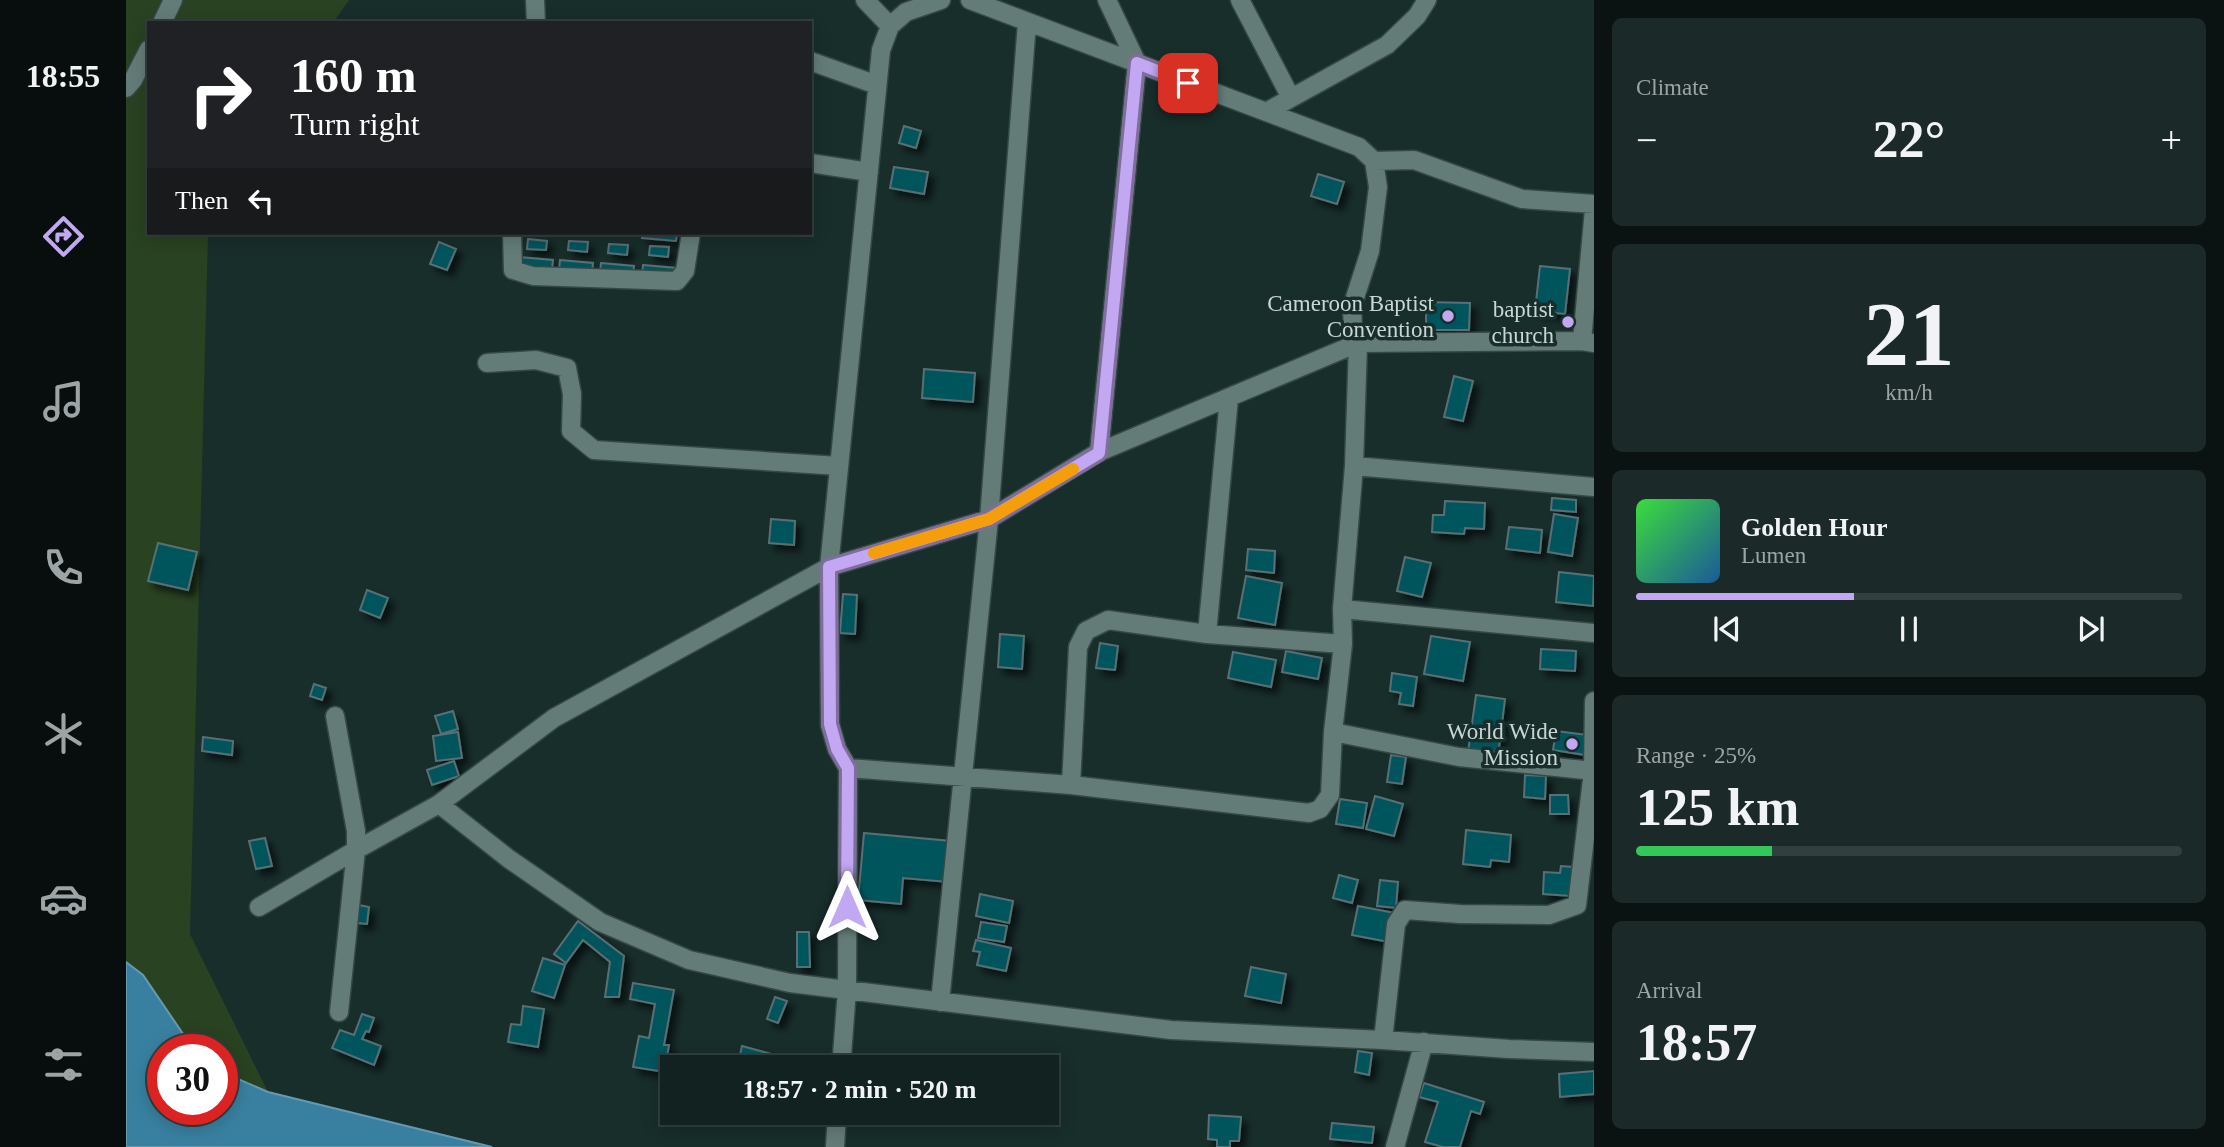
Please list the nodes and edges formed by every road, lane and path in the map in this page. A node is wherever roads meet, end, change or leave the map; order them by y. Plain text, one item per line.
1 (173, 0) edge
2 (535, 0) edge
3 (865, 0) edge
4 (941, 0) edge
5 (970, 0) edge
6 (1107, 0) edge
7 (1240, 0) edge
8 (1427, 0) edge
9 (163, 21) edge
10 (536, 21) edge
11 (1027, 22) junction
12 (890, 26) junction
13 (147, 53) edge
14 (812, 62) edge
15 (1137, 63) junction
16 (877, 85) junction
17 (126, 88) edge
18 (1291, 98) junction
19 (1266, 112) junction
20 (1374, 161) junction
21 (812, 163) edge
22 (869, 172) junction
23 (1594, 206) edge
24 (512, 235) edge
25 (691, 235) edge
26 (1588, 342) edge
27 (1358, 343) junction
28 (487, 363) dead end
29 (1229, 398) junction
30 (1099, 453) junction
31 (839, 466) junction
32 (1354, 466) junction
33 (1594, 487) edge
34 (989, 519) junction
35 (829, 567) junction
36 (1342, 609) junction
37 (1594, 633) edge
38 (1207, 634) junction
39 (1343, 645) junction
40 (1594, 701) edge
41 (335, 716) dead end
42 (1333, 732) junction
43 (848, 768) junction
44 (1593, 771) edge
45 (962, 777) junction
46 (1071, 785) junction
47 (439, 804) junction
48 (356, 850) junction
49 (259, 907) dead end
50 (847, 990) junction
51 (940, 1002) junction
52 (340, 1012) dead end
53 (1383, 1040) junction
54 (1424, 1042) junction
55 (1594, 1052) edge
56 (842, 1055) edge
57 (837, 1125) edge
58 (835, 1147) edge
59 (1395, 1147) edge

1 - 9 street
2 - 10 street
3 - 12 street
4 - 12 street
5 - 11 street
6 - 15 street
7 - 18 street
8 - 18 street
11 - 15 street
11 - 34 street
12 - 16 street
13 - 17 street
14 - 16 street
15 - 19 street
15 - 30 street
16 - 22 street
18 - 19 street
19 - 20 street
20 - 23 street
20 - 27 street
21 - 22 street
22 - 31 street
23 - 26 street
24 - 25 street
26 - 27 street
27 - 29 street
27 - 32 street
28 - 31 street
29 - 30 street
29 - 38 street
30 - 34 street
31 - 35 street
32 - 33 street
32 - 36 street
34 - 35 street
34 - 45 street
35 - 43 street
35 - 47 street
36 - 37 street
36 - 39 street
38 - 39 street
38 - 46 street
39 - 42 street
40 - 44 street
41 - 48 street
42 - 44 street
42 - 46 street
43 - 45 street
43 - 50 street
44 - 53 street
45 - 46 street
45 - 51 street
47 - 48 street
47 - 50 street
48 - 49 street
48 - 52 street
50 - 51 street
50 - 56 street
51 - 53 street
53 - 54 street
54 - 55 street
54 - 59 street
57 - 58 street

